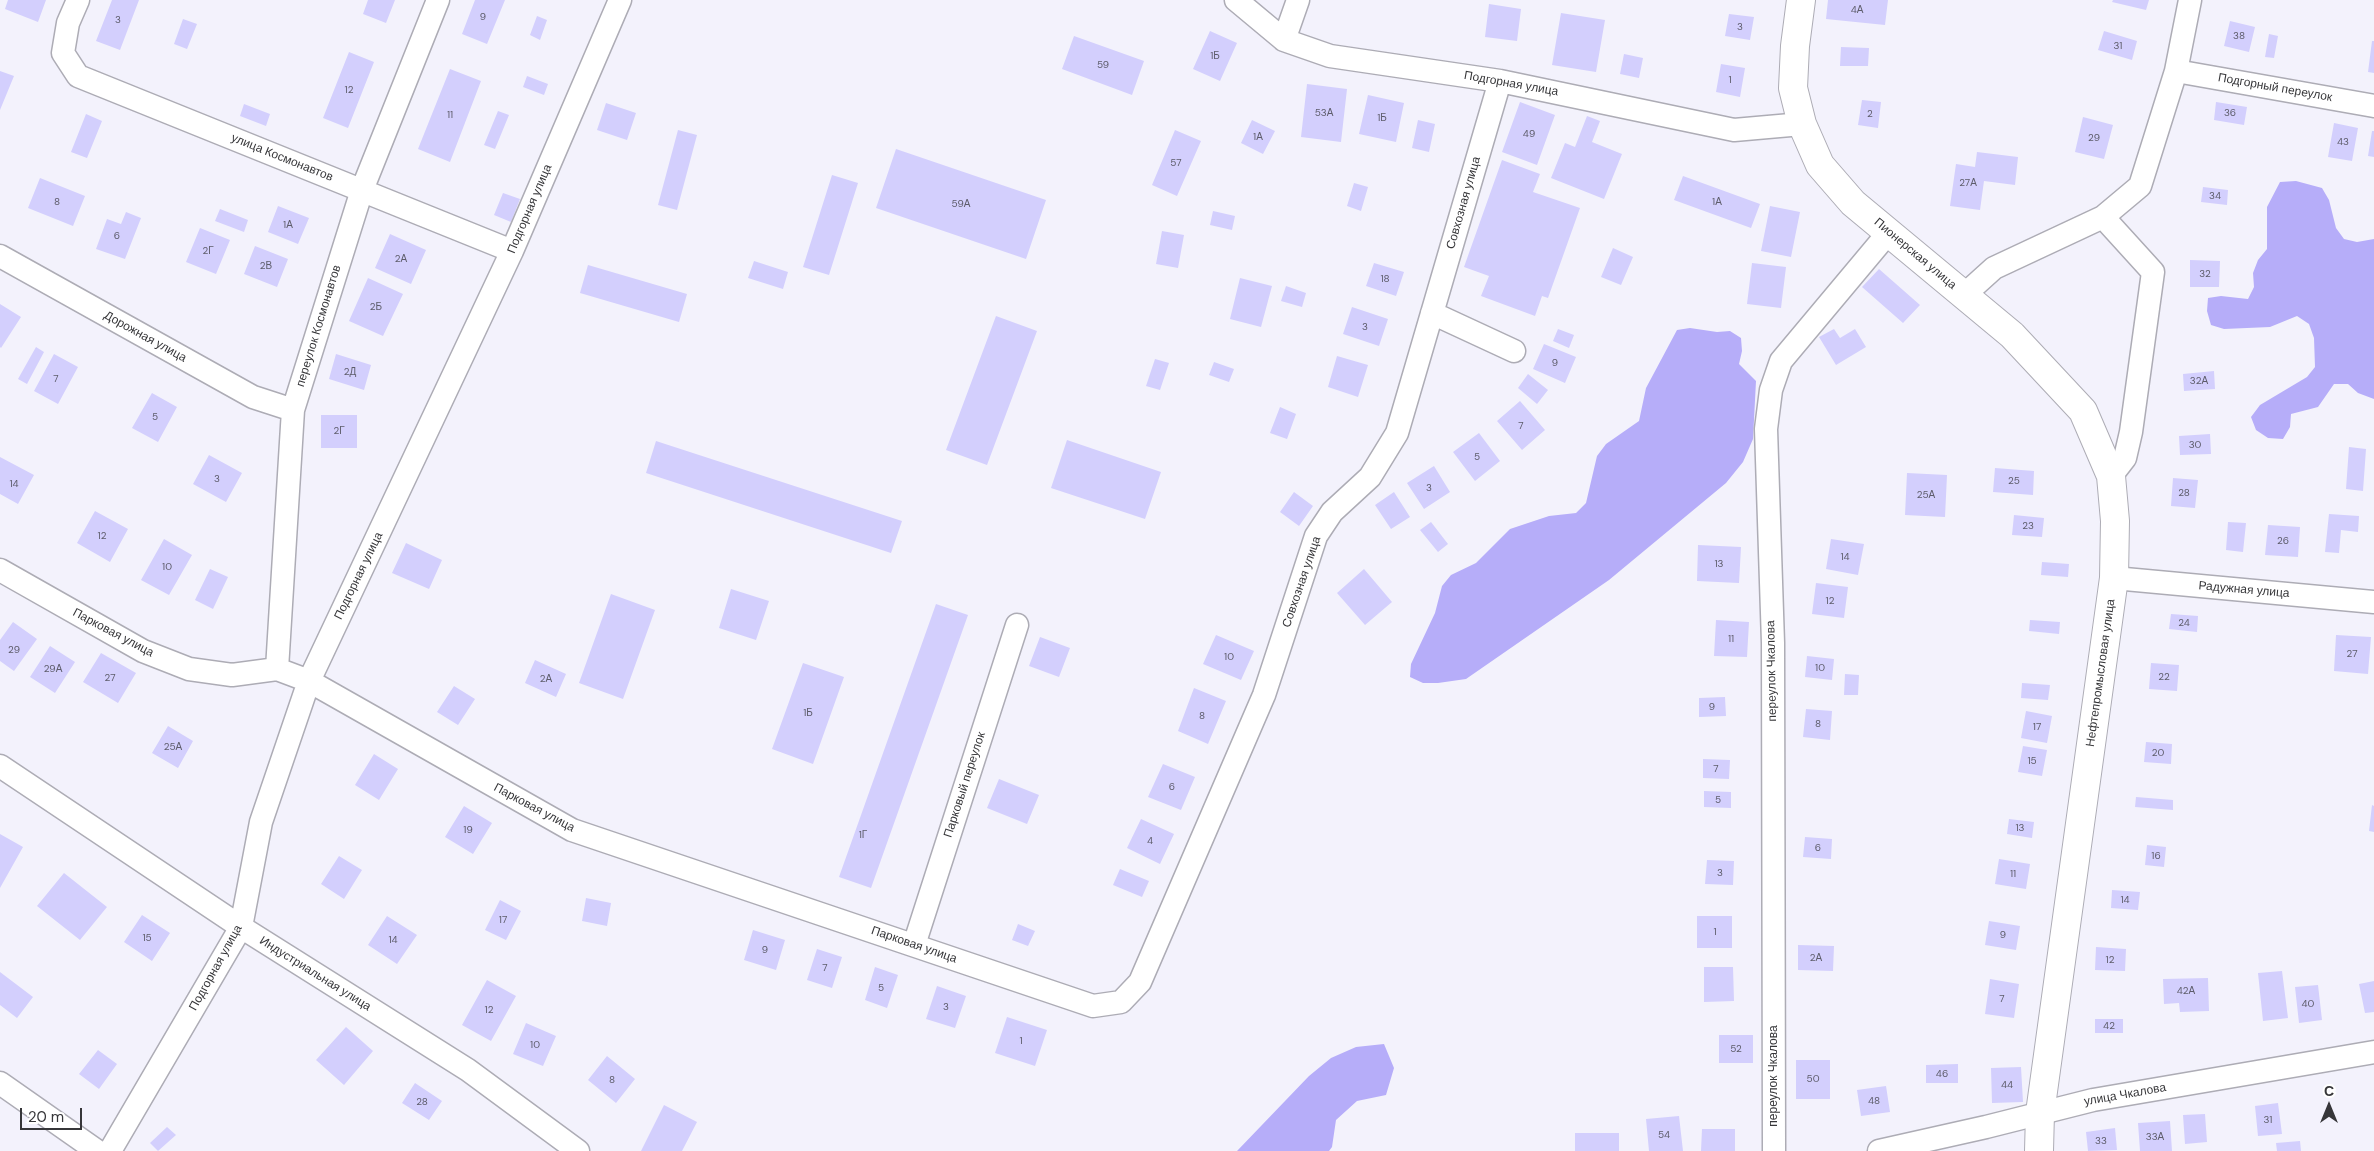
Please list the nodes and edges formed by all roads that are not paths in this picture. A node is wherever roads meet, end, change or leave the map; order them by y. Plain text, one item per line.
1 (78, 0) edge
2 (438, 0) edge
3 (620, 0) edge
4 (1236, 0) edge
5 (1298, 0) edge
6 (1801, 0) edge
7 (2190, 0) edge
8 (1284, 40) junction
9 (2176, 71) junction
10 (1500, 81) junction
11 (2374, 106) edge
12 (1802, 124) junction
13 (362, 190) junction
14 (2103, 217) junction
15 (1889, 232) junction
16 (512, 251) junction
17 (0, 256) edge
18 (1963, 296) junction
19 (1432, 313) junction
20 (1514, 351) dead end
21 (293, 410) junction
22 (2111, 476) junction
23 (0, 570) edge
24 (2114, 578) junction
25 (2374, 602) edge
26 (1017, 625) dead end
27 (277, 669) junction
28 (309, 681) junction
29 (0, 766) edge
30 (241, 927) junction
31 (914, 945) junction
32 (1093, 1006) joint
33 (2374, 1052) edge
34 (0, 1083) edge
35 (2040, 1113) junction
36 (97, 1151) edge
37 (110, 1151) edge
38 (578, 1151) edge
39 (1774, 1151) edge
40 (1879, 1151) edge
41 (2039, 1151) edge

1 - 13 street, улица Космонавтов
2 - 13 street, переулок Космонавтов
3 - 16 street, Подгорная улица
4 - 8 street, Подгорная улица
5 - 8 street
6 - 12 main road, Пионерская улица
7 - 9 street
8 - 10 street, Подгорная улица
9 - 11 street, Подгорный переулок
9 - 14 street
10 - 12 street, Подгорная улица
10 - 19 street, Совхозная улица
12 - 15 main road, Пионерская улица
13 - 16 street, улица Космонавтов
13 - 21 street, переулок Космонавтов
14 - 18 street
14 - 22 street
15 - 18 main road, Пионерская улица
15 - 39 street, переулок Чкалова
16 - 28 street, Подгорная улица
17 - 21 street, Дорожная улица
18 - 22 main road, Пионерская улица
19 - 20 street
19 - 32 street, Совхозная улица
21 - 27 street, переулок Космонавтов
22 - 24 main road, Нефтепромысловая улица
23 - 27 street, Парковая улица
24 - 25 street, Радужная улица
24 - 35 main road, Нефтепромысловая улица
26 - 31 street, Парковый переулок
27 - 28 street, Парковая улица
28 - 30 street, Подгорная улица
28 - 31 street, Парковая улица
29 - 30 street, Индустриальная улица
30 - 37 street, Подгорная улица
30 - 38 street, Индустриальная улица
31 - 32 street, Парковая улица
33 - 35 street, улица Чкалова
34 - 36 street
35 - 40 street, улица Чкалова
35 - 41 main road, Нефтепромысловая улица

